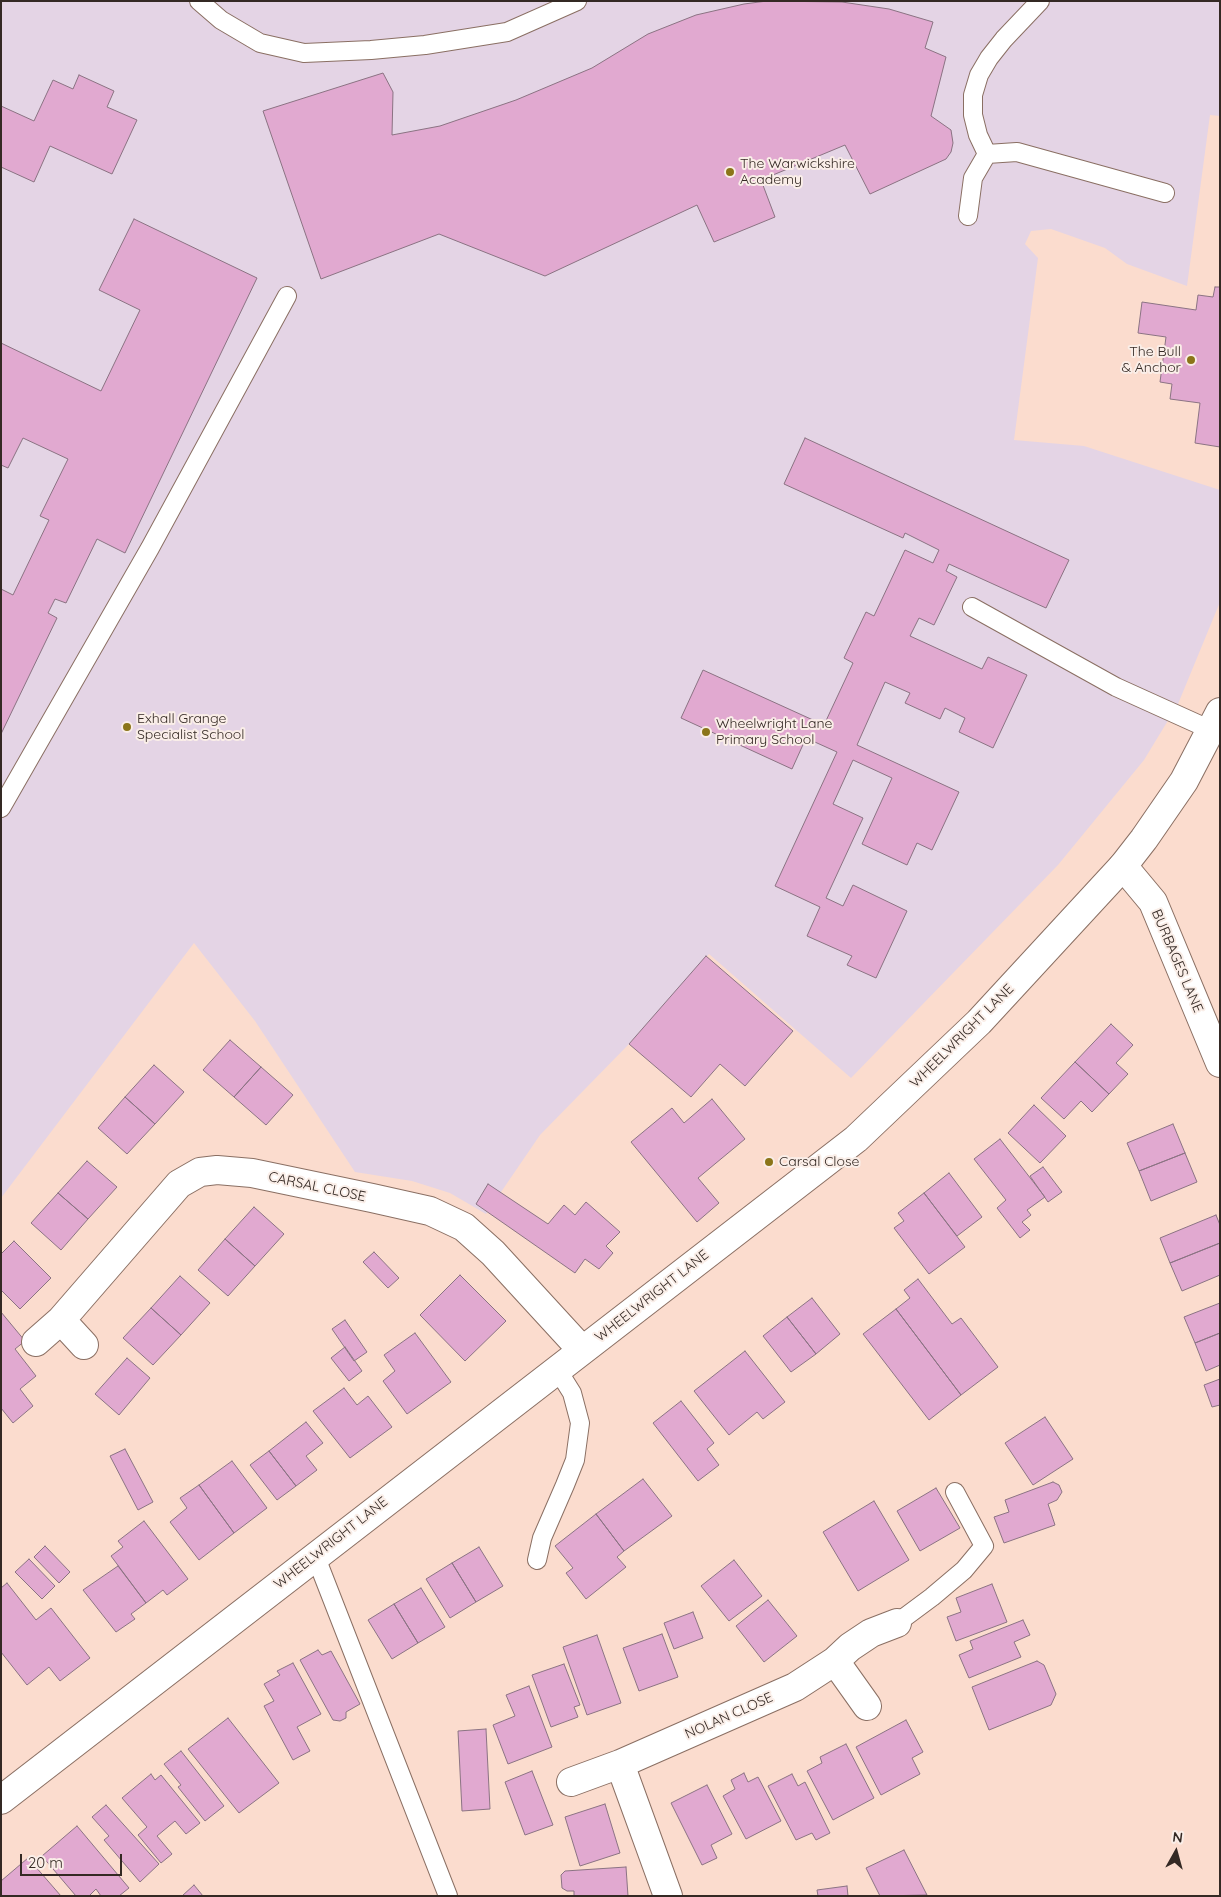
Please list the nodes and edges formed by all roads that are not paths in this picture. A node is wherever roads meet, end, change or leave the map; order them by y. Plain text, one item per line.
1 (199, 1) edge
2 (577, 1) edge
3 (1040, 1) edge
4 (987, 154) junction
5 (1165, 193) dead end
6 (968, 216) dead end
7 (287, 296) dead end
8 (972, 607) dead end
9 (1215, 721) edge
10 (1, 808) edge
11 (1123, 866) junction
12 (1220, 1063) edge
13 (61, 1320) junction
14 (36, 1342) dead end
15 (84, 1345) dead end
16 (582, 1350) junction
17 (557, 1369) junction
18 (955, 1492) dead end
19 (315, 1555) junction
20 (536, 1560) dead end
21 (897, 1622) joint
22 (835, 1661) junction
23 (867, 1706) dead end
24 (620, 1764) junction
25 (571, 1782) dead end
26 (1, 1800) edge
27 (448, 1896) edge
28 (668, 1896) edge

1 - 2 lane
3 - 4 lane
4 - 5 lane
4 - 6 lane
7 - 10 lane
8 - 9 lane
9 - 11 street, WHEELWRIGHT LANE
11 - 12 street, BURBAGES LANE
11 - 16 street, WHEELWRIGHT LANE
13 - 14 street, CARSAL CLOSE
13 - 15 street
13 - 16 street, CARSAL CLOSE
16 - 17 street, WHEELWRIGHT LANE
17 - 19 street, WHEELWRIGHT LANE
17 - 20 lane
18 - 21 lane
19 - 26 street, WHEELWRIGHT LANE
19 - 27 lane
21 - 22 street, NOLAN CLOSE
22 - 23 street
22 - 24 street, NOLAN CLOSE
24 - 25 street, NOLAN CLOSE
24 - 28 street

